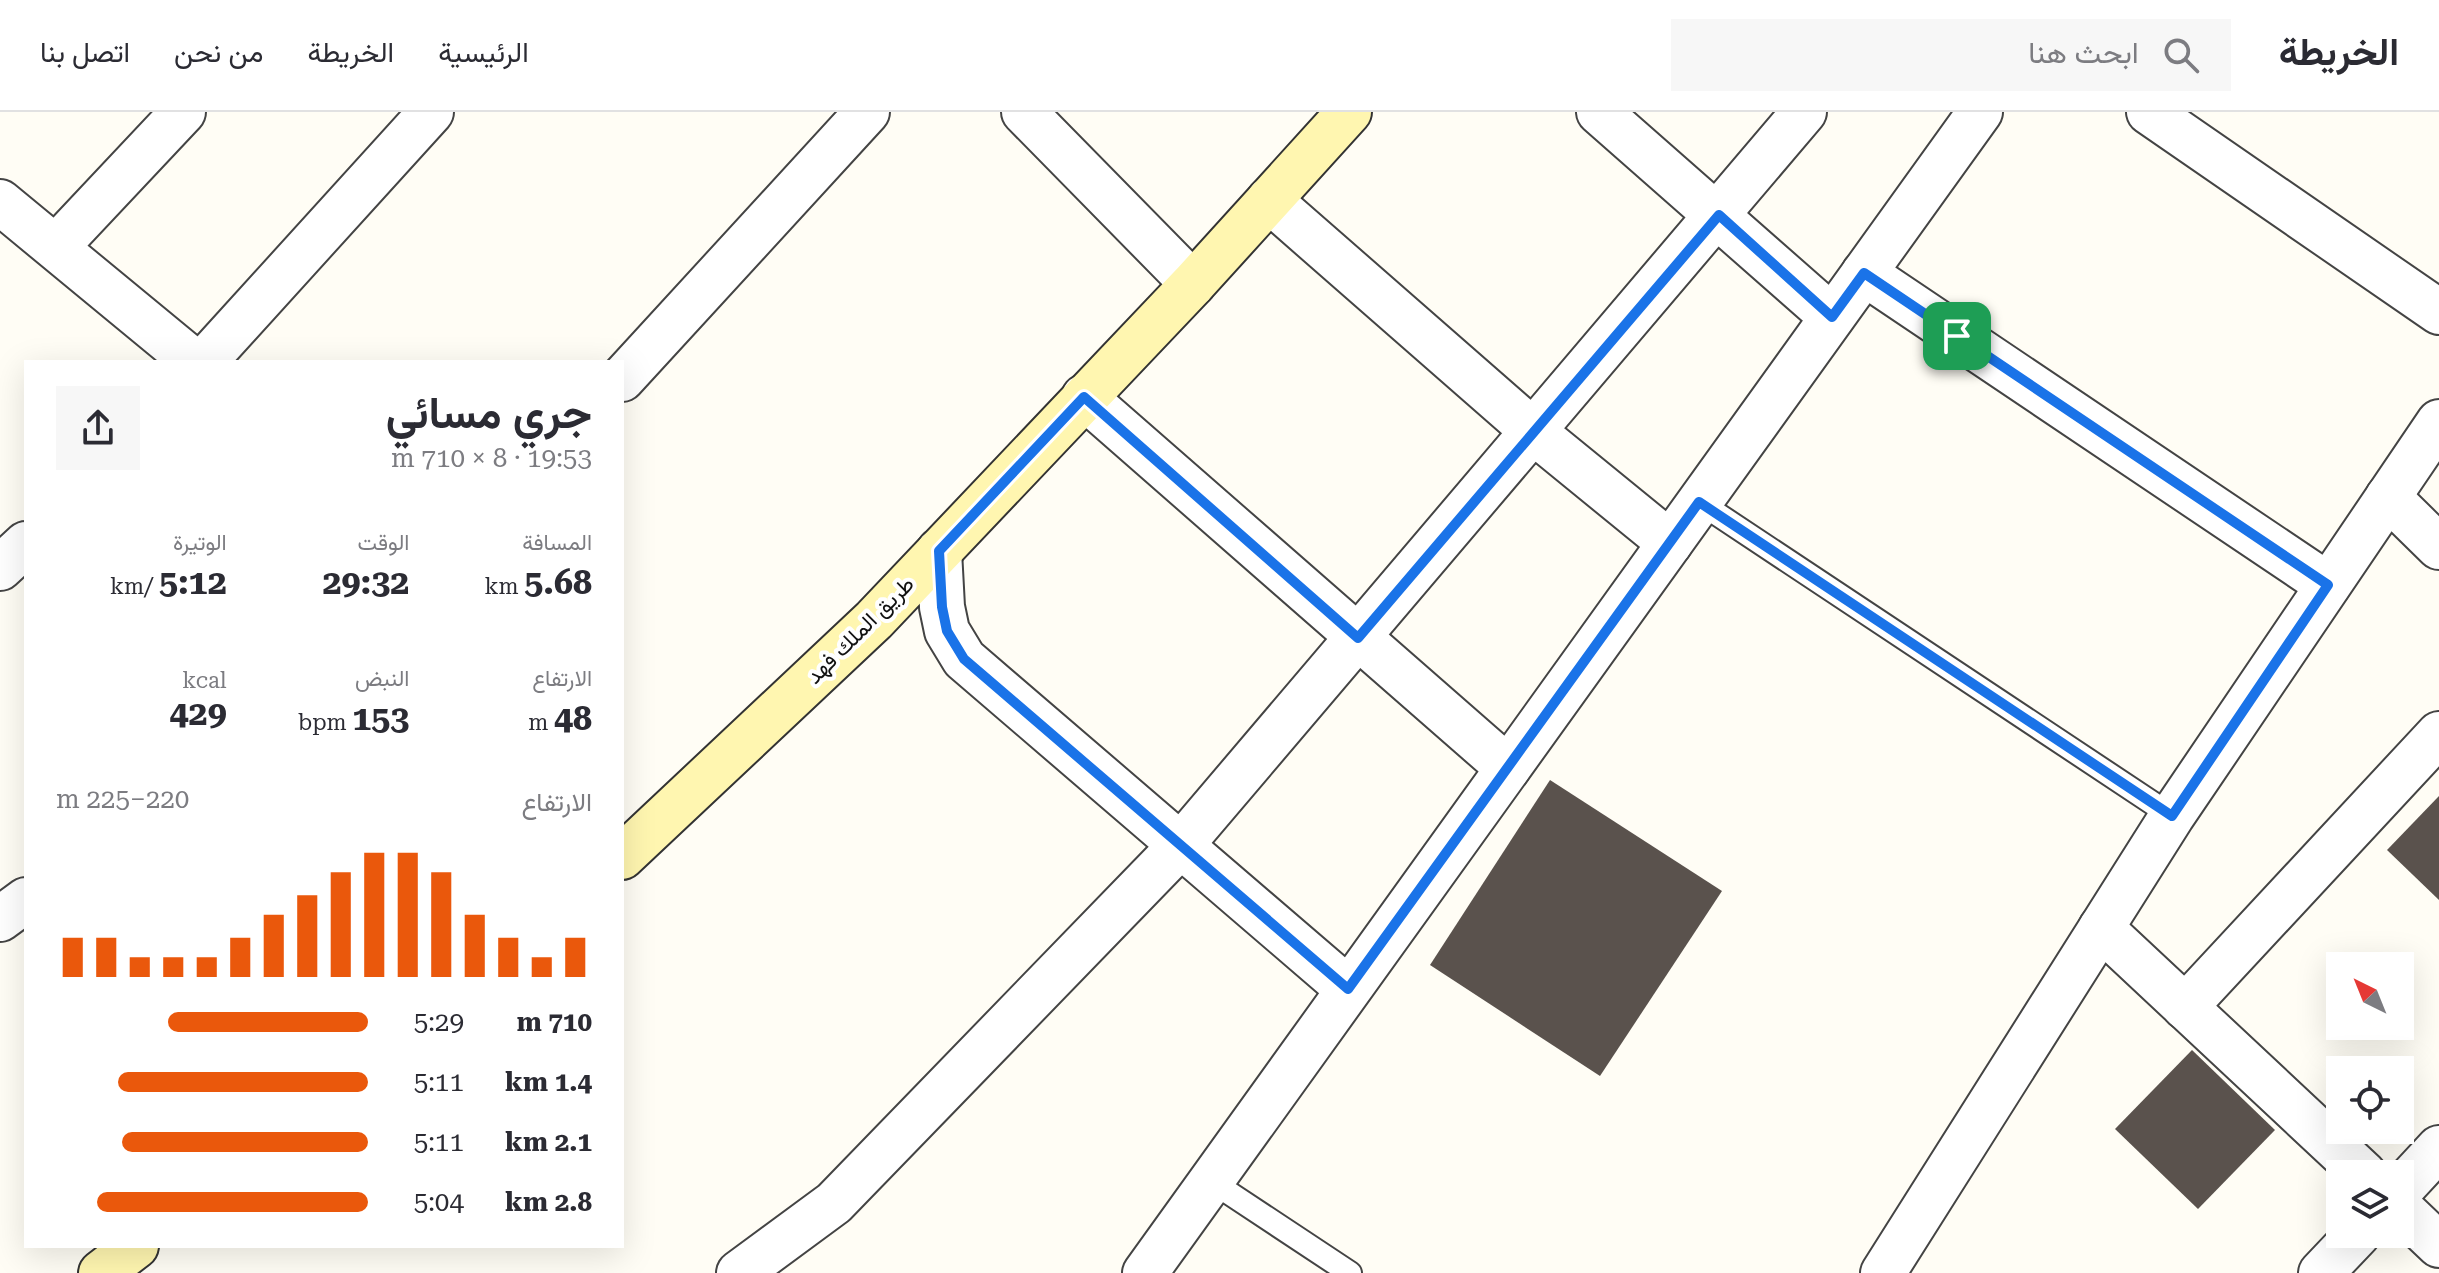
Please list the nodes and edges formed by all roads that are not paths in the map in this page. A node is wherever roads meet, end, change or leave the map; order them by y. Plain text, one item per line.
1 (183, 112) edge
2 (431, 112) edge
3 (867, 112) edge
4 (1024, 112) edge
5 (1349, 112) edge
6 (1599, 112) edge
7 (1804, 112) edge
8 (1980, 112) edge
9 (2149, 112) edge
10 (1269, 200) junction
11 (0, 202) edge
12 (1719, 215) junction
13 (56, 247) junction
14 (1864, 273) junction
15 (1193, 284) junction
16 (2439, 312) edge
17 (1832, 317) junction
18 (192, 360) edge
19 (206, 360) edge
20 (624, 377) edge
21 (1084, 397) junction
22 (2439, 422) edge
23 (1534, 432) junction
24 (2388, 497) junction
25 (1699, 502) junction
26 (1670, 543) junction
27 (2439, 547) edge
28 (939, 551) junction
29 (2328, 585) junction
30 (1358, 638) junction
31 (2439, 734) edge
32 (1508, 768) junction
33 (2172, 816) junction
34 (1181, 845) junction
35 (624, 855) edge
36 (24, 901) edge
37 (0, 919) edge
38 (2101, 928) junction
39 (1348, 989) junction
40 (2185, 1007) junction
41 (2439, 1148) edge
42 (2349, 1160) edge
43 (2414, 1175) edge
44 (1211, 1181) junction
45 (2414, 1221) edge
46 (2439, 1245) edge
47 (133, 1248) edge
48 (2345, 1248) edge
49 (101, 1273) edge
50 (739, 1273) edge
51 (1145, 1273) edge
52 (1350, 1273) edge
53 (1883, 1273) edge
54 (2321, 1273) edge

1 - 13 street
2 - 19 street
3 - 20 street
4 - 15 street
5 - 10 street, طريق الملك فهد
6 - 12 street
7 - 12 street
8 - 14 street
9 - 16 street
10 - 15 street, طريق الملك فهد
10 - 23 street
11 - 13 street
12 - 17 street
12 - 23 street
13 - 18 street
14 - 17 street
14 - 29 street
15 - 21 street, طريق الملك فهد
17 - 25 street
21 - 28 street, طريق الملك فهد
21 - 30 street
22 - 24 street
23 - 26 street
23 - 30 street
24 - 27 street
24 - 29 street
25 - 26 street
25 - 33 lane
26 - 32 street
28 - 34 street
28 - 35 street, طريق الملك فهد
29 - 33 street
30 - 32 street
30 - 34 street
31 - 40 street
32 - 39 street
33 - 38 street
34 - 39 street
34 - 50 street
36 - 37 street
38 - 40 street
38 - 53 street
39 - 44 street
40 - 42 street
41 - 43 street
44 - 51 street
44 - 52 lane
45 - 46 street
47 - 49 street
48 - 54 street

